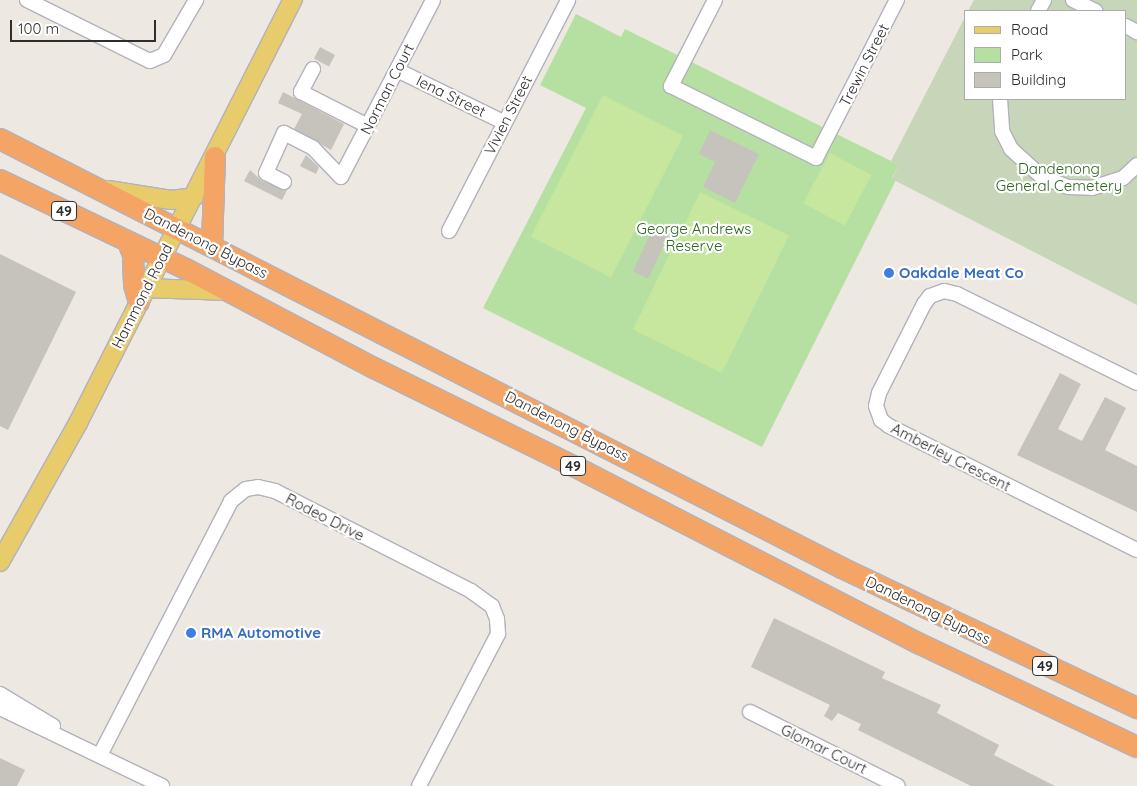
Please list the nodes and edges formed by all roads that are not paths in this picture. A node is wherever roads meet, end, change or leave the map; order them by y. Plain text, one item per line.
1 (27, 0) edge
2 (196, 0) edge
3 (293, 0) edge
4 (433, 0) edge
5 (568, 0) edge
6 (715, 0) edge
7 (897, 0) edge
8 (1073, 0) edge
9 (1094, 10) edge
10 (313, 69) dead end
11 (397, 70) junction
12 (1000, 100) edge
13 (505, 123) junction
14 (368, 126) junction
15 (0, 139) edge
16 (215, 157) junction
17 (1137, 165) edge
18 (0, 180) edge
19 (284, 182) dead end
20 (95, 187) junction
21 (194, 197) junction
22 (177, 229) junction
23 (449, 231) dead end
24 (128, 242) junction
25 (212, 246) junction
26 (162, 258) junction
27 (227, 291) junction
28 (142, 295) junction
29 (1137, 384) edge
30 (1137, 550) edge
31 (0, 562) edge
32 (0, 694) edge
33 (0, 708) edge
34 (1137, 708) edge
35 (750, 712) dead end
36 (81, 746) junction
37 (1137, 747) edge
38 (100, 755) junction
39 (162, 786) edge
40 (419, 786) edge
41 (898, 786) edge

1 - 2 street
3 - 16 main road, Hammond Road
4 - 11 street, Norman Court
5 - 13 street, Vivien Street
6 - 7 street, Trewin Street
8 - 9 street
10 - 14 street
11 - 13 street, Iena Street
11 - 14 street, Norman Court
12 - 17 street
13 - 23 street, Vivien Street
14 - 19 street, Norman Court
15 - 20 highway, Dandenong Bypass / 49
16 - 21 main road, Hammond Road
16 - 25 highway
18 - 24 highway, 49
20 - 21 main road
20 - 22 highway, Dandenong Bypass / 49
21 - 22 main road, Hammond Road
22 - 25 highway, Dandenong Bypass / 49
22 - 26 main road, Hammond Road
24 - 26 highway, 49
24 - 28 highway
25 - 34 highway, Dandenong Bypass / 49
26 - 27 highway, 49
26 - 28 main road, Hammond Road
27 - 28 main road
27 - 37 highway, 49
28 - 31 main road, Hammond Road
29 - 30 street, Amberley Crescent
32 - 36 street
33 - 36 street
35 - 41 street, Glomar Court
36 - 38 street
38 - 39 street
38 - 40 street, Rodeo Drive

